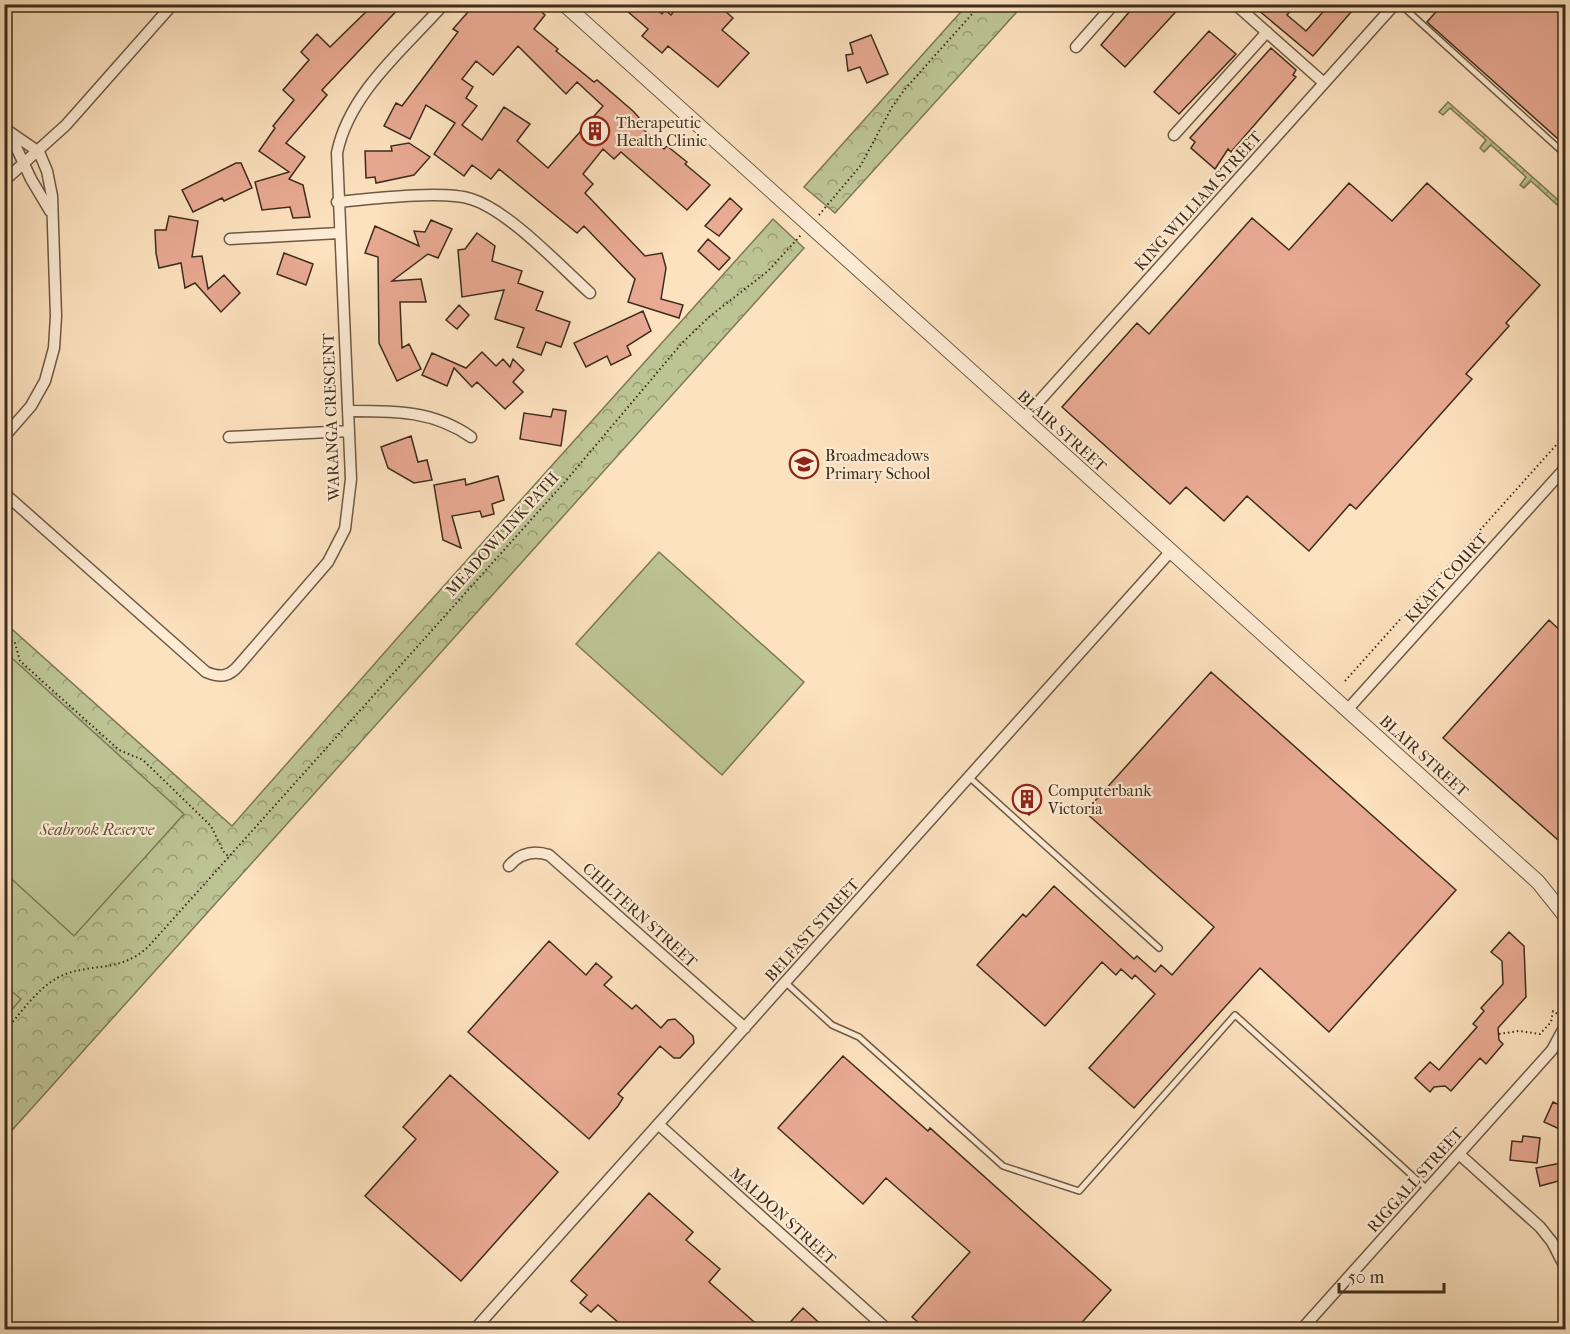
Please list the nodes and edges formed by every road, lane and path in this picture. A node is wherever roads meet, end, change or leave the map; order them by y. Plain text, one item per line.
1 (173, 4) edge
2 (444, 4) edge
3 (564, 4) edge
4 (981, 4) edge
5 (1114, 4) edge
6 (1395, 4) edge
7 (1400, 4) edge
8 (1236, 5) edge
9 (1267, 32) junction
10 (1076, 47) dead end
11 (1324, 83) junction
12 (7, 130) edge
13 (1174, 135) dead end
14 (39, 152) junction
15 (1566, 155) edge
16 (24, 164) junction
17 (4, 181) edge
18 (337, 202) junction
19 (50, 211) junction
20 (810, 225) junction
21 (339, 233) junction
22 (230, 239) dead end
23 (590, 293) dead end
24 (348, 411) junction
25 (1024, 418) junction
26 (349, 431) junction
27 (1566, 434) edge
28 (4, 437) edge
29 (229, 437) dead end
30 (471, 437) dead end
31 (1566, 466) edge
32 (4, 492) edge
33 (1171, 551) junction
34 (4, 634) edge
35 (1345, 681) dead end
36 (1348, 709) junction
37 (969, 777) junction
38 (229, 857) junction
39 (509, 866) dead end
40 (1538, 882) junction
41 (1566, 900) edge
42 (1566, 917) edge
43 (1159, 948) dead end
44 (785, 982) junction
45 (1563, 1020) edge
46 (745, 1028) junction
47 (4, 1032) edge
48 (1499, 1034) dead end
49 (1566, 1042) edge
50 (1552, 1050) junction
51 (658, 1124) junction
52 (1459, 1154) junction
53 (1427, 1190) junction
54 (1566, 1269) edge
55 (474, 1329) edge
56 (888, 1329) edge
57 (1301, 1329) edge

1 - 14 street
2 - 18 street, WARANGA CRESCENT
3 - 20 street, BLAIR STREET
4 - 20 path, MEADOWLINK PATH
5 - 10 street
6 - 11 street, KING WILLIAM STREET
7 - 15 lane
8 - 9 street
9 - 11 street
9 - 13 street
11 - 25 street, KING WILLIAM STREET
12 - 14 street
12 - 16 street
14 - 16 street
14 - 19 street
16 - 17 street
16 - 19 street
18 - 21 street, WARANGA CRESCENT
18 - 23 street
19 - 28 street
20 - 25 street, BLAIR STREET
20 - 38 path, MEADOWLINK PATH
21 - 22 street
21 - 24 street, WARANGA CRESCENT
24 - 26 street, WARANGA CRESCENT
24 - 30 street
25 - 33 street, BLAIR STREET
26 - 29 street
26 - 32 street, WARANGA CRESCENT
27 - 35 path
31 - 36 street, KRAFT COURT
33 - 36 street, BLAIR STREET
33 - 37 street, BELFAST STREET
34 - 38 path
36 - 40 street, BLAIR STREET
37 - 43 lane
37 - 44 street, BELFAST STREET
38 - 47 path, MEADOWLINK PATH
39 - 46 street, CHILTERN STREET
40 - 41 street, BLAIR STREET
40 - 42 street, BLAIR STREET
44 - 46 street, BELFAST STREET
44 - 53 lane
45 - 48 path
45 - 50 street, RIGGALL STREET
46 - 51 street, BELFAST STREET
49 - 50 street, RIGGALL STREET
50 - 52 street, RIGGALL STREET
51 - 55 street, BELFAST STREET
51 - 56 street, MALDON STREET
52 - 53 street, RIGGALL STREET
52 - 54 street
53 - 57 street, RIGGALL STREET

